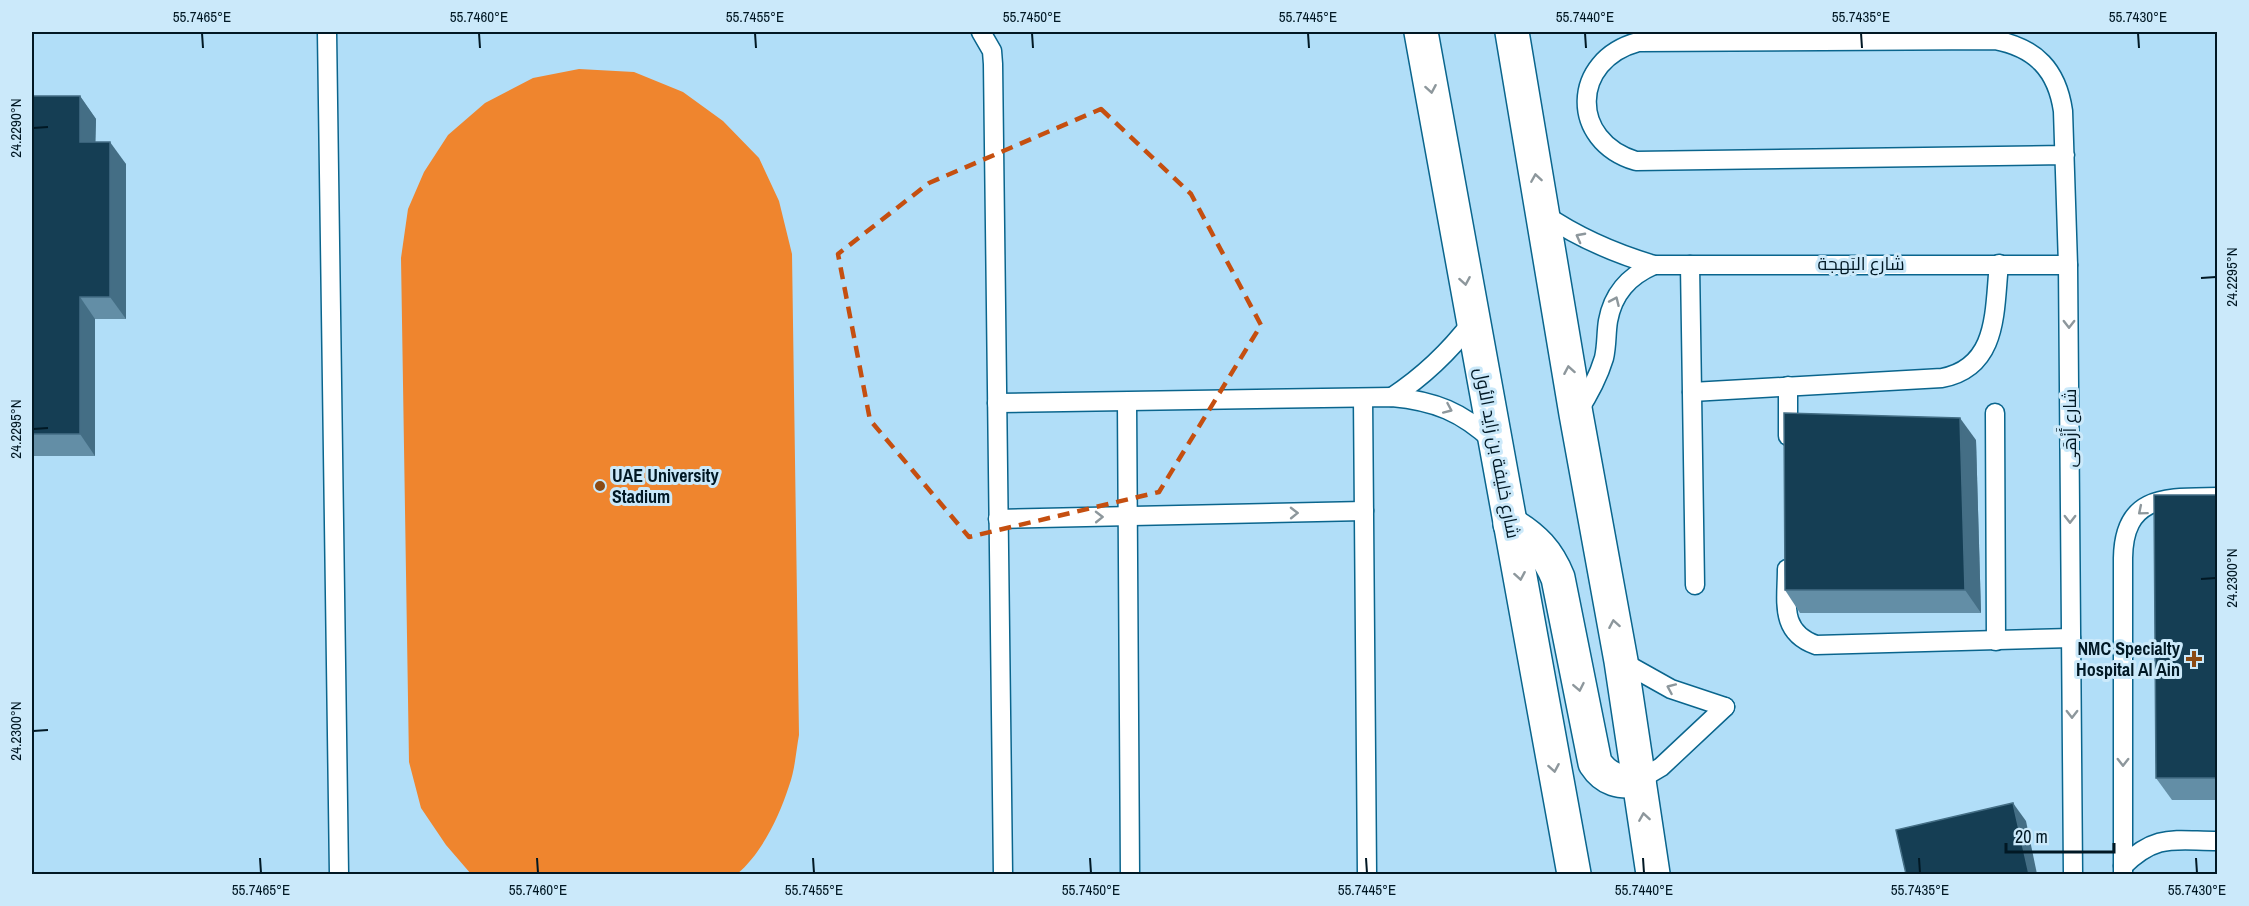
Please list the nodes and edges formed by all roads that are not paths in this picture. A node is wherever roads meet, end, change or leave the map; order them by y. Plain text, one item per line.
1 (327, 32) edge
2 (981, 32) edge
3 (1421, 32) edge
4 (1512, 32) edge
5 (1979, 35) edge
6 (2065, 155) junction
7 (1542, 213) junction
8 (1999, 264) junction
9 (1654, 265) junction
10 (1690, 265) junction
11 (2068, 265) junction
12 (1472, 322) junction
13 (1788, 386) junction
14 (1692, 392) junction
15 (1392, 397) junction
16 (1363, 398) junction
17 (1127, 402) junction
18 (997, 403) junction
19 (1995, 413) dead end
20 (1576, 414) junction
21 (1495, 443) junction
22 (1787, 457) edge
23 (2217, 497) edge
24 (1364, 511) junction
25 (1128, 517) junction
26 (998, 519) junction
27 (1510, 525) junction
28 (1787, 551) edge
29 (1695, 585) dead end
30 (2071, 638) junction
31 (1996, 641) junction
32 (1621, 661) junction
33 (1639, 780) junction
34 (2217, 841) edge
35 (2123, 870) edge
36 (339, 874) edge
37 (1003, 874) edge
38 (1130, 874) edge
39 (1367, 874) edge
40 (1574, 874) edge
41 (1653, 874) edge
42 (2073, 874) edge

1 - 36 lane
2 - 18 lane
3 -> 12 main road, شارع خليفة بن زايد الأول
7 -> 4 main road
5 - 6 lane, شارع أَزْهَى
5 - 6 lane, شارع أَزْهَى
6 - 11 lane, شارع أَزْهَى
9 -> 7 lane, شارع البَهجة
20 -> 7 main road
8 - 10 lane, شارع البَهجة
8 - 11 lane, شارع البَهجة
8 - 13 lane
9 - 10 lane, شارع البَهجة
20 -> 9 lane
10 - 14 lane
11 -> 30 lane, شارع أَزْهَى
12 - 15 lane
12 - 21 main road, شارع خليفة بن زايد الأول
13 - 14 lane
13 - 22 lane
14 - 29 lane
15 - 16 lane
15 -> 21 lane
16 - 17 lane
16 - 24 lane
17 - 18 lane
17 - 25 lane
18 - 26 lane
19 - 31 lane
32 -> 20 main road
21 - 27 main road, شارع خليفة بن زايد الأول
23 -> 35 lane
25 -> 24 lane
24 - 39 lane
26 -> 25 lane
25 - 38 lane
26 - 37 lane
27 -> 33 main road
27 -> 40 main road, شارع خليفة بن زايد الأول
28 - 31 lane
30 - 31 lane
30 -> 42 lane, شارع أَزْهَى
32 - 33 main road
33 -> 32 lane
41 -> 33 main road
34 - 35 lane

